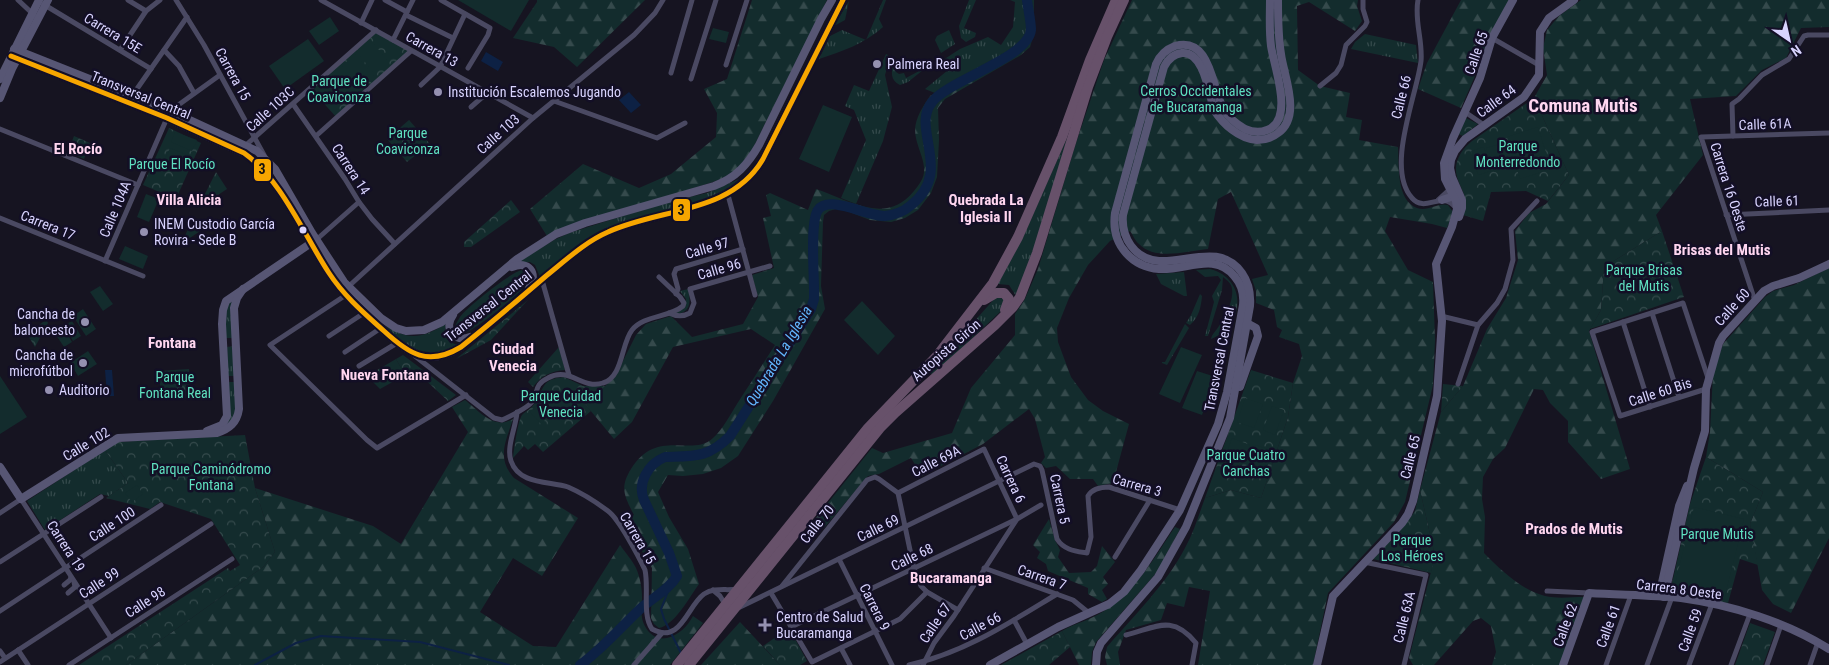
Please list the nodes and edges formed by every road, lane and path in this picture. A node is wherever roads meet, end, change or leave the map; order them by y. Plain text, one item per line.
1 (18, 0) edge
2 (128, 0) edge
3 (160, 0) edge
4 (176, 0) edge
5 (321, 0) edge
6 (372, 0) edge
7 (385, 0) edge
8 (413, 0) edge
9 (441, 0) edge
10 (663, 0) edge
11 (692, 0) edge
12 (716, 0) edge
13 (747, 0) edge
14 (832, 0) edge
15 (843, 0) edge
16 (1116, 0) edge
17 (1124, 0) edge
18 (1270, 0) edge
19 (1278, 0) edge
20 (1363, 0) edge
21 (1418, 0) edge
22 (1513, 0) edge
23 (1574, 0) edge
24 (42, 2) edge
25 (146, 11) junction
26 (407, 13) junction
27 (465, 14) junction
28 (35, 16) junction
29 (188, 17) junction
30 (361, 22) junction
31 (376, 30) junction
32 (1829, 34) edge
33 (453, 38) junction
34 (1492, 38) junction
35 (393, 40) junction
36 (120, 50) junction
37 (164, 50) junction
38 (412, 51) junction
39 (16, 54) junction
40 (726, 65) dead end
41 (1539, 65) junction
42 (440, 66) junction
43 (468, 68) dead end
44 (151, 69) junction
45 (671, 73) dead end
46 (220, 75) junction
47 (0, 79) edge
48 (691, 79) dead end
49 (422, 85) dead end
50 (1320, 86) dead end
51 (194, 93) junction
52 (486, 93) junction
53 (132, 96) junction
54 (0, 98) edge
55 (554, 101) junction
56 (293, 104) junction
57 (471, 107) dead end
58 (1465, 112) junction
59 (168, 114) junction
60 (532, 118) junction
61 (685, 123) dead end
62 (1484, 125) junction
63 (0, 129) edge
64 (1829, 133) edge
65 (316, 136) junction
66 (1733, 136) junction
67 (1701, 137) joint
68 (255, 138) junction
69 (1453, 138) junction
70 (1462, 142) junction
71 (246, 145) junction
72 (267, 160) junction
73 (138, 185) junction
74 (1453, 191) junction
75 (728, 195) junction
76 (1439, 200) junction
77 (1536, 200) dead end
78 (359, 202) junction
79 (1457, 209) junction
80 (1829, 210) edge
81 (1726, 215) junction
82 (0, 218) edge
83 (1452, 227) junction
84 (313, 242) junction
85 (395, 244) junction
86 (743, 249) junction
87 (105, 261) junction
88 (1180, 263) junction
89 (1829, 264) edge
90 (770, 266) dead end
91 (749, 272) junction
92 (501, 273) junction
93 (143, 276) dead end
94 (659, 277) dead end
95 (542, 280) junction
96 (349, 286) junction
97 (243, 289) junction
98 (676, 294) junction
99 (346, 295) junction
100 (755, 295) dead end
101 (521, 297) junction
102 (1755, 301) junction
103 (976, 306) junction
104 (461, 307) junction
105 (1652, 312) junction
106 (364, 313) junction
107 (669, 313) junction
108 (1441, 316) junction
109 (1244, 322) junction
110 (1623, 322) junction
111 (995, 326) junction
112 (1478, 326) junction
113 (381, 328) junction
114 (478, 334) junction
115 (329, 336) dead end
116 (236, 342) junction
117 (223, 343) junction
118 (397, 343) junction
119 (408, 351) junction
120 (345, 352) dead end
121 (359, 366) dead end
122 (569, 375) junction
123 (1708, 378) junction
124 (238, 379) junction
125 (225, 380) junction
126 (1458, 384) dead end
127 (1706, 389) junction
128 (466, 395) junction
129 (1679, 397) junction
130 (1650, 407) junction
131 (1232, 408) junction
132 (517, 412) junction
133 (198, 434) junction
134 (984, 449) joint
135 (1034, 464) joint
136 (0, 467) edge
137 (999, 481) junction
138 (898, 493) junction
139 (1089, 493) joint
140 (100, 497) dead end
141 (21, 500) junction
142 (1150, 500) junction
143 (1041, 505) dead end
144 (161, 506) dead end
145 (1180, 510) junction
146 (0, 513) edge
147 (1017, 519) junction
148 (211, 524) dead end
149 (905, 527) junction
150 (43, 534) junction
151 (1115, 557) dead end
152 (232, 559) dead end
153 (839, 559) junction
154 (0, 562) edge
155 (1364, 562) junction
156 (65, 568) junction
157 (984, 568) junction
158 (914, 569) junction
159 (72, 579) junction
160 (64, 585) dead end
161 (738, 588) junction
162 (780, 588) junction
163 (712, 590) junction
164 (1547, 591) dead end
165 (771, 592) junction
166 (927, 592) junction
167 (68, 593) dead end
168 (1589, 593) junction
169 (1057, 594) junction
170 (857, 596) junction
171 (1631, 596) junction
172 (1665, 597) junction
173 (88, 604) junction
174 (1712, 604) junction
175 (729, 607) junction
176 (958, 610) junction
177 (0, 611) edge
178 (1089, 613) junction
179 (1750, 614) junction
180 (1014, 620) junction
181 (1781, 626) junction
182 (791, 627) junction
183 (876, 632) junction
184 (665, 633) junction
185 (1126, 635) dead end
186 (110, 638) junction
187 (1818, 642) junction
188 (1027, 644) junction
189 (841, 648) junction
190 (1829, 649) edge
191 (18, 650) junction
192 (0, 651) edge
193 (2, 660) edge
194 (685, 661) edge
195 (1405, 662) edge
196 (923, 663) edge
197 (28, 665) edge
198 (69, 665) edge
199 (634, 665) edge
200 (850, 665) edge
201 (892, 665) edge
202 (908, 665) edge
203 (990, 665) edge
204 (1096, 665) edge
205 (1192, 665) edge
206 (1317, 665) edge
207 (1409, 665) edge
208 (1564, 665) edge
209 (1606, 665) edge
210 (1647, 665) edge
211 (1689, 665) edge
212 (1731, 665) edge
213 (1767, 665) edge
214 (1810, 665) edge

1 - 28 street
2 - 25 street
3 - 25 street
4 - 29 street, Carrera 15
5 - 30 street, Carrera 13
6 - 30 street
7 - 26 street
8 - 26 street
9 - 27 street
10 - 55 street, Calle 103
11 - 45 street
12 - 48 street
13 - 40 street
14 - 92 main road, Transversal Central
15 - 75 main road, Transversal Central
16 - 103 highway, Autopista Girón
17 - 111 highway, Autopista Girón
18 - 88 main road, Transversal Central
19 - 88 main road, Transversal Central
20 - 50 street
21 - 76 street, Calle 66
22 - 34 main road, Calle 65
23 - 41 main road, Calle 64
24 - 28 main road
24 - 36 street, Carrera 15E
25 - 36 street
26 - 33 street
26 - 35 street
27 - 33 street
27 - 43 street
28 - 39 main road
29 - 37 street
29 - 46 street, Carrera 15
30 - 31 street, Carrera 13
31 - 35 street, Carrera 13
31 - 56 street, Calle 103C
32 - 66 street
33 - 42 street
34 - 41 street
34 - 58 main road, Calle 65
35 - 38 street, Carrera 13
36 - 44 street, Carrera 15E
37 - 44 street
37 - 51 street
38 - 42 street, Carrera 13
38 - 65 street
39 - 47 main road
39 - 53 main road, Transversal Central
39 - 54 main road
39 - 59 main road, Transversal Central
41 - 62 main road, Calle 64
42 - 49 street
42 - 52 street, Carrera 13
44 - 53 street
46 - 51 street
46 - 68 street, Carrera 15
51 - 59 street
52 - 57 street
52 - 60 street, Carrera 13
53 - 59 main road, Transversal Central
55 - 60 street, Calle 103
55 - 61 street
56 - 65 street, Carrera 14
56 - 68 street, Calle 103C
58 - 62 street
58 - 69 main road, Calle 65
59 - 71 main road, Transversal Central
59 - 73 street, Calle 104A
59 - 84 main road, Transversal Central
60 - 85 street, Calle 103
62 - 70 main road, Calle 64
63 - 73 street
64 - 66 street, Calle 61A
65 - 78 street, Carrera 14
66 - 67 street, Calle 61A
67 - 81 street, Carrera 16 Oeste
68 - 71 street, Calle 103C
68 - 72 street, Carrera 15
69 - 70 main road
69 - 74 main road, Calle 65
70 - 74 main road, Calle 65
71 - 72 main road, Transversal Central
72 - 84 main road, Transversal Central
73 - 87 street, Calle 104A
74 - 76 main road
74 - 79 main road, Calle 65
74 - 83 main road, Calle 65
75 - 86 street
75 - 95 main road, Transversal Central
76 - 79 street
77 - 112 street
78 - 84 street
78 - 85 street, Carrera 14
79 - 83 main road, Calle 65
80 - 81 street, Calle 61
81 - 102 street, Carrera 16 Oeste
82 - 87 street, Carrera 17
83 - 108 main road, Calle 65
84 - 96 main road, Transversal Central
84 - 97 main road
84 - 99 main road, Transversal Central
85 - 96 street, Calle 103
86 - 91 street
86 - 98 street, Calle 97
87 - 93 street, Carrera 17
88 - 109 main road, Transversal Central
89 - 102 main road, Calle 60
90 - 91 street, Calle 96
91 - 100 street
91 - 107 street, Calle 96
92 - 101 main road
92 - 104 main road, Transversal Central
94 - 98 street
95 - 101 main road, Transversal Central
95 - 122 street
96 - 104 main road, Transversal Central
97 - 116 main road, Calle 102
97 - 117 main road
98 - 107 street
99 - 106 main road, Transversal Central
99 - 128 street
101 - 114 main road, Transversal Central
102 - 123 main road, Calle 60
103 - 111 highway
103 - 161 highway, Autopista Girón
104 - 114 main road
105 - 110 street
105 - 123 street
105 - 129 street
106 - 113 main road, Transversal Central
106 - 115 street
107 - 122 street
108 - 112 street
108 - 155 main road, Calle 65
109 - 131 main road, Transversal Central
109 - 131 main road
109 - 145 main road, Transversal Central
110 - 130 street
110 - 130 street, Calle 60 Bis
111 - 175 highway, Autopista Girón
112 - 126 street
113 - 118 main road, Transversal Central
113 - 120 street
114 - 119 main road, Transversal Central
116 - 117 street
116 - 124 main road, Calle 102
117 - 125 main road
118 - 119 main road, Transversal Central
118 - 121 street
119 - 128 street
122 - 132 street
123 - 127 main road, Calle 60
124 - 125 street
124 - 133 main road, Calle 102
125 - 133 main road
127 - 129 street, Calle 60 Bis
127 - 172 main road, Calle 60
128 - 132 street
129 - 130 street, Calle 60 Bis
131 - 204 main road, Transversal Central
132 - 184 street, Carrera 15
133 - 141 main road, Calle 102
134 - 137 street, Carrera 6
134 - 138 street, Calle 69A
135 - 137 street, Calle 69
135 - 139 street, Carrera 5
136 - 141 main road, Carrera 19
137 - 147 street, Carrera 6
137 - 149 street, Calle 69
138 - 149 street
138 - 162 street, Calle 70
139 - 142 street, Carrera 3
140 - 150 street
141 - 146 street, Calle 102
141 - 150 street, Carrera 19
142 - 145 street, Carrera 3
142 - 151 street
143 - 147 street, Calle 68
144 - 156 street, Calle 100
145 - 178 main road, Transversal Central
147 - 157 street, Calle 67
147 - 158 street, Calle 68
148 - 173 street, Calle 99
149 - 153 street, Calle 69
149 - 158 street
150 - 154 street
150 - 156 street, Carrera 19
152 - 186 street, Calle 98
153 - 162 street, Calle 69
153 - 170 street, Carrera 9
155 - 195 street, Calle 63A
155 - 206 main road, Calle 65
156 - 159 street, Carrera 19
156 - 177 street, Calle 100
157 - 169 street, Carrera 7
157 - 176 street, Calle 67
158 - 166 street
158 - 170 street, Calle 68
159 - 160 street
159 - 167 street
159 - 173 street, Carrera 19
161 - 163 street
161 - 175 highway, Autopista Girón
162 - 165 street, Calle 69
163 - 175 street
163 - 184 street
164 - 168 street, Carrera 8 Oeste
165 - 175 street, Calle 69
165 - 182 street
166 - 176 street
166 - 183 street
168 - 171 main road, Carrera 8 Oeste
168 - 208 main road, Calle 62
169 - 178 street, Carrera 7
169 - 180 street, Calle 66
170 - 182 street, Calle 68
170 - 183 street, Carrera 9
171 - 172 main road, Carrera 8 Oeste
171 - 209 street, Calle 61
172 - 174 main road, Carrera 8 Oeste
172 - 210 street, Calle 60
173 - 186 street, Carrera 19
173 - 191 street, Calle 99
174 - 179 main road, Carrera 8 Oeste
174 - 211 street, Calle 59
175 - 194 highway, Autopista Girón
176 - 196 street, Calle 67
178 - 188 main road, Transversal Central
179 - 181 main road, Carrera 8 Oeste
179 - 212 street
180 - 188 street
180 - 196 street, Calle 66
181 - 187 main road, Carrera 8 Oeste
181 - 213 street
182 - 189 street
183 - 189 street
183 - 201 street, Carrera 9
184 - 199 street
185 - 205 street
186 - 198 street, Calle 98
187 - 190 main road, Carrera 8 Oeste
187 - 214 street
188 - 203 main road, Transversal Central
189 - 200 street
191 - 193 street, Calle 99
191 - 197 street
192 - 193 street
195 - 207 street
196 - 202 street, Calle 66

